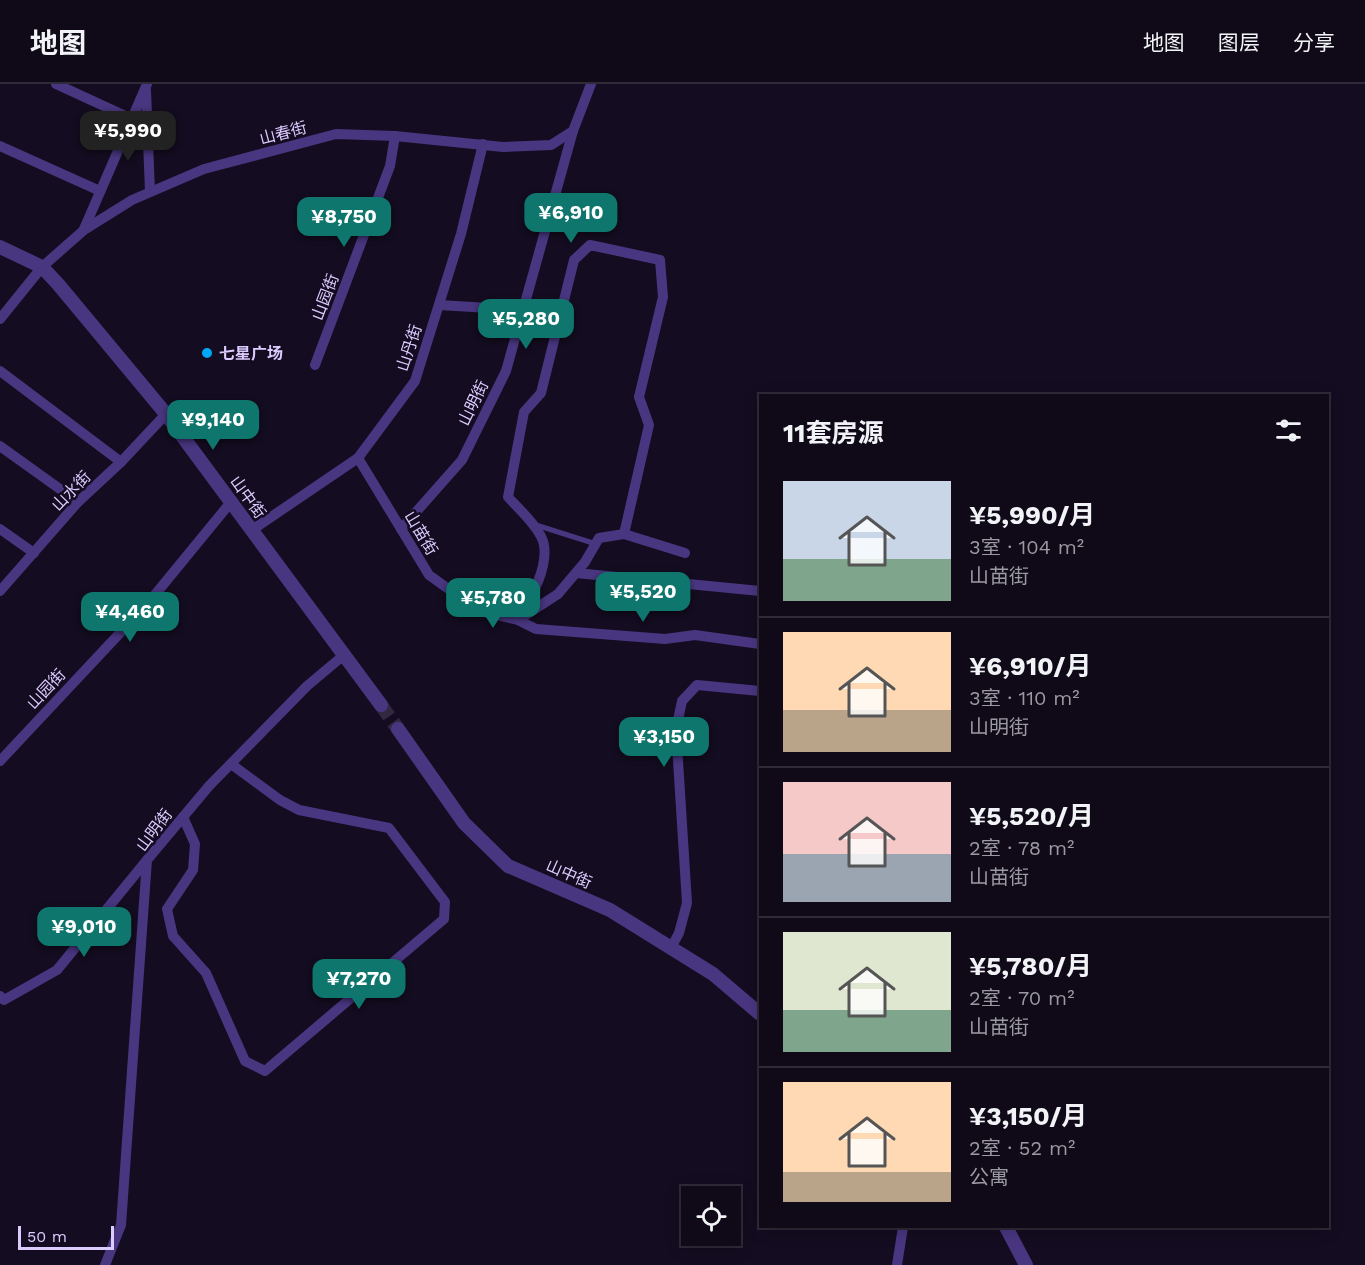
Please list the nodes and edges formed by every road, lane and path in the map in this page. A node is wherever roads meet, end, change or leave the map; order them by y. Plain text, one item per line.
1 (56, 84) edge
2 (591, 84) edge
3 (147, 85) edge
4 (132, 119) junction
5 (573, 131) junction
6 (395, 136) junction
7 (483, 144) junction
8 (0, 146) edge
9 (100, 191) junction
10 (150, 192) junction
11 (84, 230) junction
12 (0, 248) edge
13 (42, 267) junction
14 (439, 305) junction
15 (523, 310) junction
16 (0, 319) edge
17 (315, 365) dead end
18 (0, 371) edge
19 (166, 414) junction
20 (0, 446) edge
21 (358, 458) junction
22 (121, 462) junction
23 (78, 502) junction
24 (231, 502) junction
25 (532, 523) junction
26 (0, 529) edge
27 (401, 529) junction
28 (252, 530) junction
29 (624, 534) junction
30 (596, 543) junction
31 (33, 553) junction
32 (685, 553) dead end
33 (576, 573) junction
34 (0, 591) edge
35 (759, 591) edge
36 (518, 620) junction
37 (759, 644) edge
38 (344, 655) junction
39 (759, 691) edge
40 (381, 705) tunnel mouth
41 (398, 729) tunnel mouth
42 (0, 760) edge
43 (231, 764) junction
44 (183, 817) junction
45 (147, 860) junction
46 (671, 948) junction
47 (0, 996) edge
48 (759, 1013) edge
49 (903, 1228) edge
50 (1007, 1228) edge
51 (105, 1265) edge
52 (897, 1265) edge
53 (1026, 1265) edge

1 - 4 street
2 - 5 street
3 - 4 street
3 - 10 street
4 - 9 street
5 - 7 street, 山春街
5 - 15 street, 山明街
6 - 7 street, 山春街
6 - 10 street, 山春街
6 - 17 street, 山园街
7 - 14 street, 山丹街
8 - 9 street
9 - 11 street
10 - 11 street, 山春街
11 - 13 street, 山春街
12 - 13 street, 山中街
13 - 16 street, 山春街
13 - 19 street, 山中街
14 - 15 street
14 - 21 street, 山丹街
15 - 27 street, 山明街
18 - 22 street
19 - 22 street, 山水街
19 - 24 street, 山中街
20 - 23 street
21 - 27 street, 山苗街
21 - 28 street, 山丹街
22 - 23 street, 山水街
23 - 31 street, 山水街
24 - 28 street, 山中街
24 - 42 street, 山园街
25 - 29 street
25 - 30 lane
25 - 36 street
26 - 31 street
27 - 36 street, 山苗街
28 - 38 street, 山中街
29 - 30 street
29 - 32 street
30 - 33 street
31 - 34 street, 山水街
33 - 35 street
33 - 36 street
36 - 37 street, 山苗街
38 - 40 street, 山中街
38 - 43 street, 山明街
39 - 46 street
41 - 46 street, 山中街
43 - 44 street, 山明街
43 - 44 street
44 - 45 street, 山明街
45 - 47 street
45 - 51 street, 山明街
46 - 48 street, 山中街
49 - 52 street
50 - 53 street

